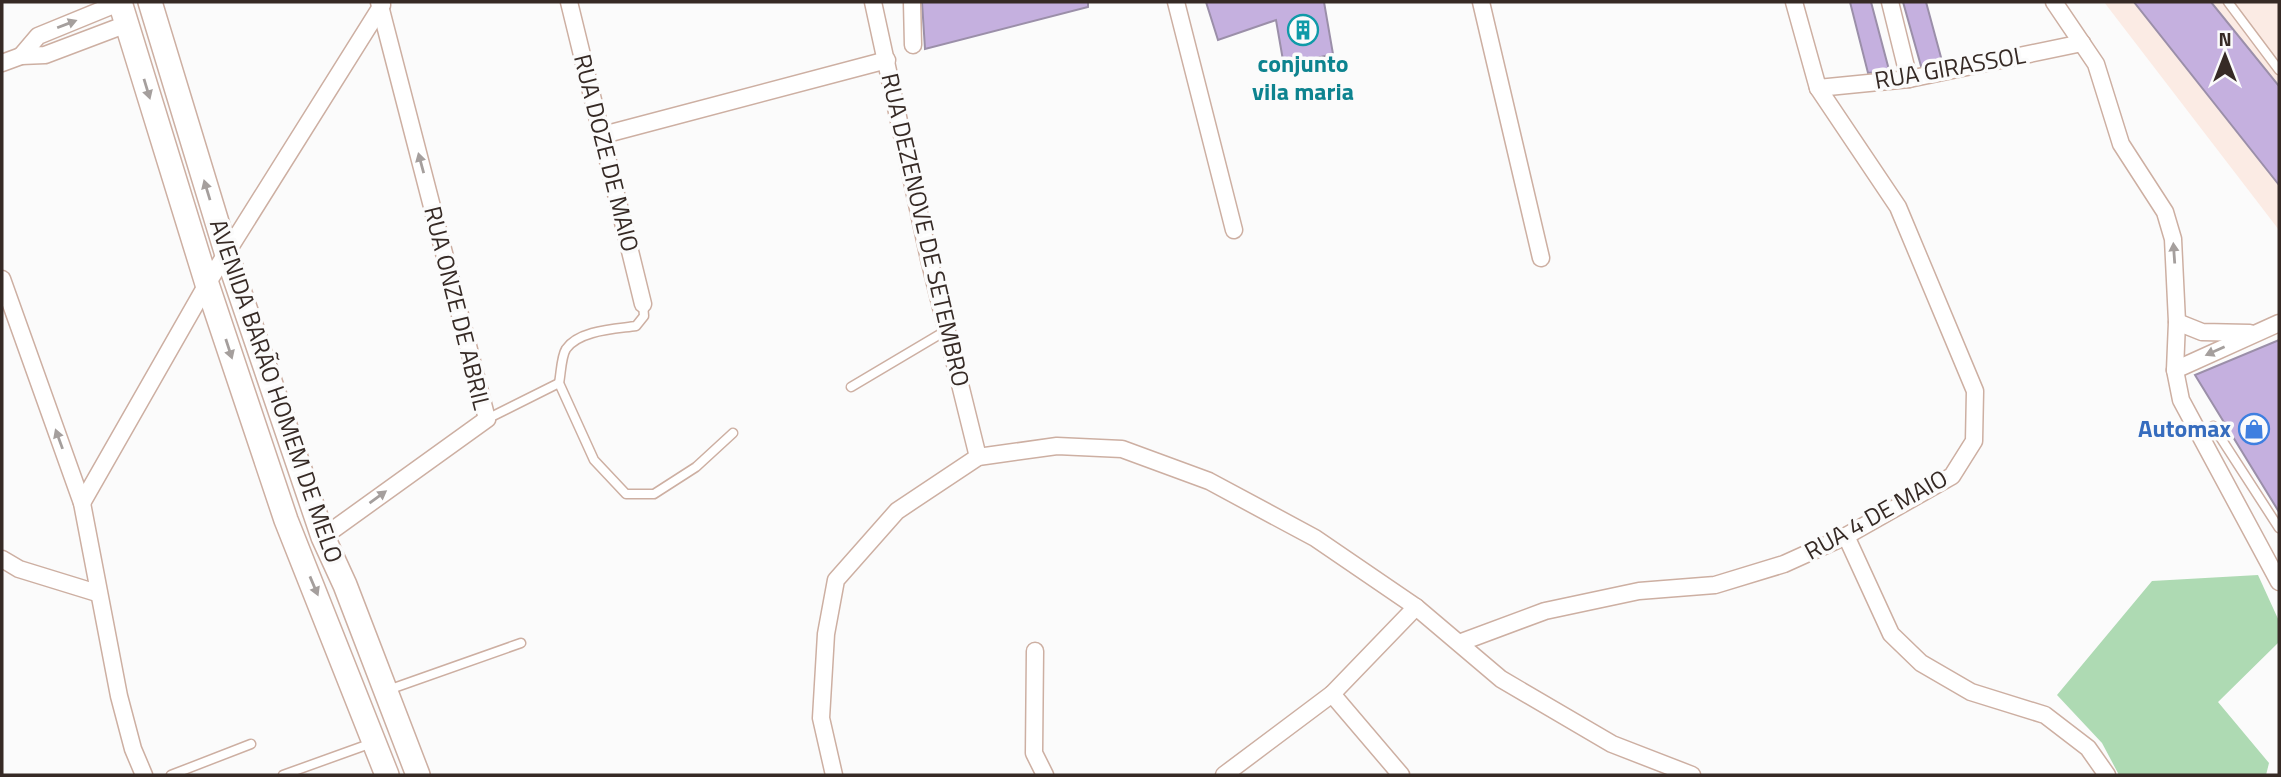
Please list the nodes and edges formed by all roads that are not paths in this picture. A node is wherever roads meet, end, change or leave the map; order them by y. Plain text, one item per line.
1 (150, 2) edge
2 (569, 2) edge
3 (873, 2) edge
4 (912, 2) edge
5 (1176, 2) edge
6 (1481, 2) edge
7 (1794, 2) edge
8 (1890, 2) edge
9 (2054, 2) edge
10 (2228, 2) edge
11 (381, 4) edge
12 (122, 8) edge
13 (2082, 43) junction
14 (913, 45) dead end
15 (887, 60) junction
16 (2, 62) edge
17 (2279, 70) edge
18 (1909, 79) junction
19 (1818, 88) junction
20 (603, 135) junction
21 (1234, 230) dead end
22 (227, 255) junction
23 (1541, 258) dead end
24 (2, 279) edge
25 (208, 284) junction
26 (643, 304) joint
27 (2177, 322) junction
28 (2279, 323) edge
29 (947, 330) junction
30 (2256, 333) junction
31 (2175, 370) junction
32 (559, 383) junction
33 (851, 387) dead end
34 (487, 419) junction
35 (2213, 426) dead end
36 (733, 433) dead end
37 (978, 457) junction
38 (82, 503) junction
39 (286, 520) junction
40 (2279, 528) edge
41 (1846, 536) junction
42 (323, 537) junction
43 (2, 559) edge
44 (2279, 582) edge
45 (97, 593) junction
46 (1416, 607) junction
47 (521, 643) dead end
48 (1459, 643) junction
49 (1035, 651) dead end
50 (386, 691) junction
51 (1332, 694) junction
52 (374, 743) junction
53 (251, 744) dead end
54 (145, 775) edge
55 (171, 775) edge
56 (283, 775) edge
57 (387, 775) edge
58 (418, 775) edge
59 (834, 775) edge
60 (1045, 775) edge
61 (1224, 775) edge
62 (1401, 775) edge
63 (1692, 775) edge
64 (2108, 775) edge

22 -> 1 main road, AVENIDA BARÃO HOMEM DE MELO
2 - 20 street, RUA DOZE DE MAIO
3 - 15 street, RUA DEZENOVE DE SETEMBRO
4 - 14 street
5 - 21 street
6 - 23 street
7 - 19 street, RUA 4 DE MAIO
8 - 18 street
9 - 13 street
10 - 17 lane
11 - 22 street
34 -> 11 street, RUA ONZE DE ABRIL
16 -> 12 street
12 -> 25 main road, AVENIDA BARÃO HOMEM DE MELO
13 - 18 street, RUA GIRASSOL
27 -> 13 street
15 - 20 street
15 - 29 street, RUA DEZENOVE DE SETEMBRO
18 - 19 street, RUA GIRASSOL
19 - 41 street, RUA 4 DE MAIO
20 - 26 street, RUA DOZE DE MAIO
22 - 25 street
22 - 42 main road, AVENIDA BARÃO HOMEM DE MELO
38 -> 24 street
25 - 38 street
25 -> 39 main road, AVENIDA BARÃO HOMEM DE MELO
26 - 32 lane
27 - 30 street
27 - 31 street
28 - 30 street
29 - 33 lane
29 - 37 street, RUA DEZENOVE DE SETEMBRO
30 -> 31 street
31 - 44 street
32 - 34 lane
32 - 36 lane
42 -> 34 street, RUA ONZE DE ABRIL
35 - 40 lane
37 - 46 street
37 - 59 street
38 - 45 street
39 - 42 main road
39 -> 52 main road, AVENIDA BARÃO HOMEM DE MELO
41 - 48 street, RUA 4 DE MAIO
41 - 64 street
42 - 50 main road, AVENIDA BARÃO HOMEM DE MELO
43 - 45 street
45 - 54 street
46 - 48 street
46 - 51 street
47 - 50 lane
48 - 63 street
49 - 60 street
50 - 58 main road, AVENIDA BARÃO HOMEM DE MELO
51 - 61 street
51 - 62 street
52 - 56 lane
52 - 57 main road, AVENIDA BARÃO HOMEM DE MELO
53 - 55 lane

